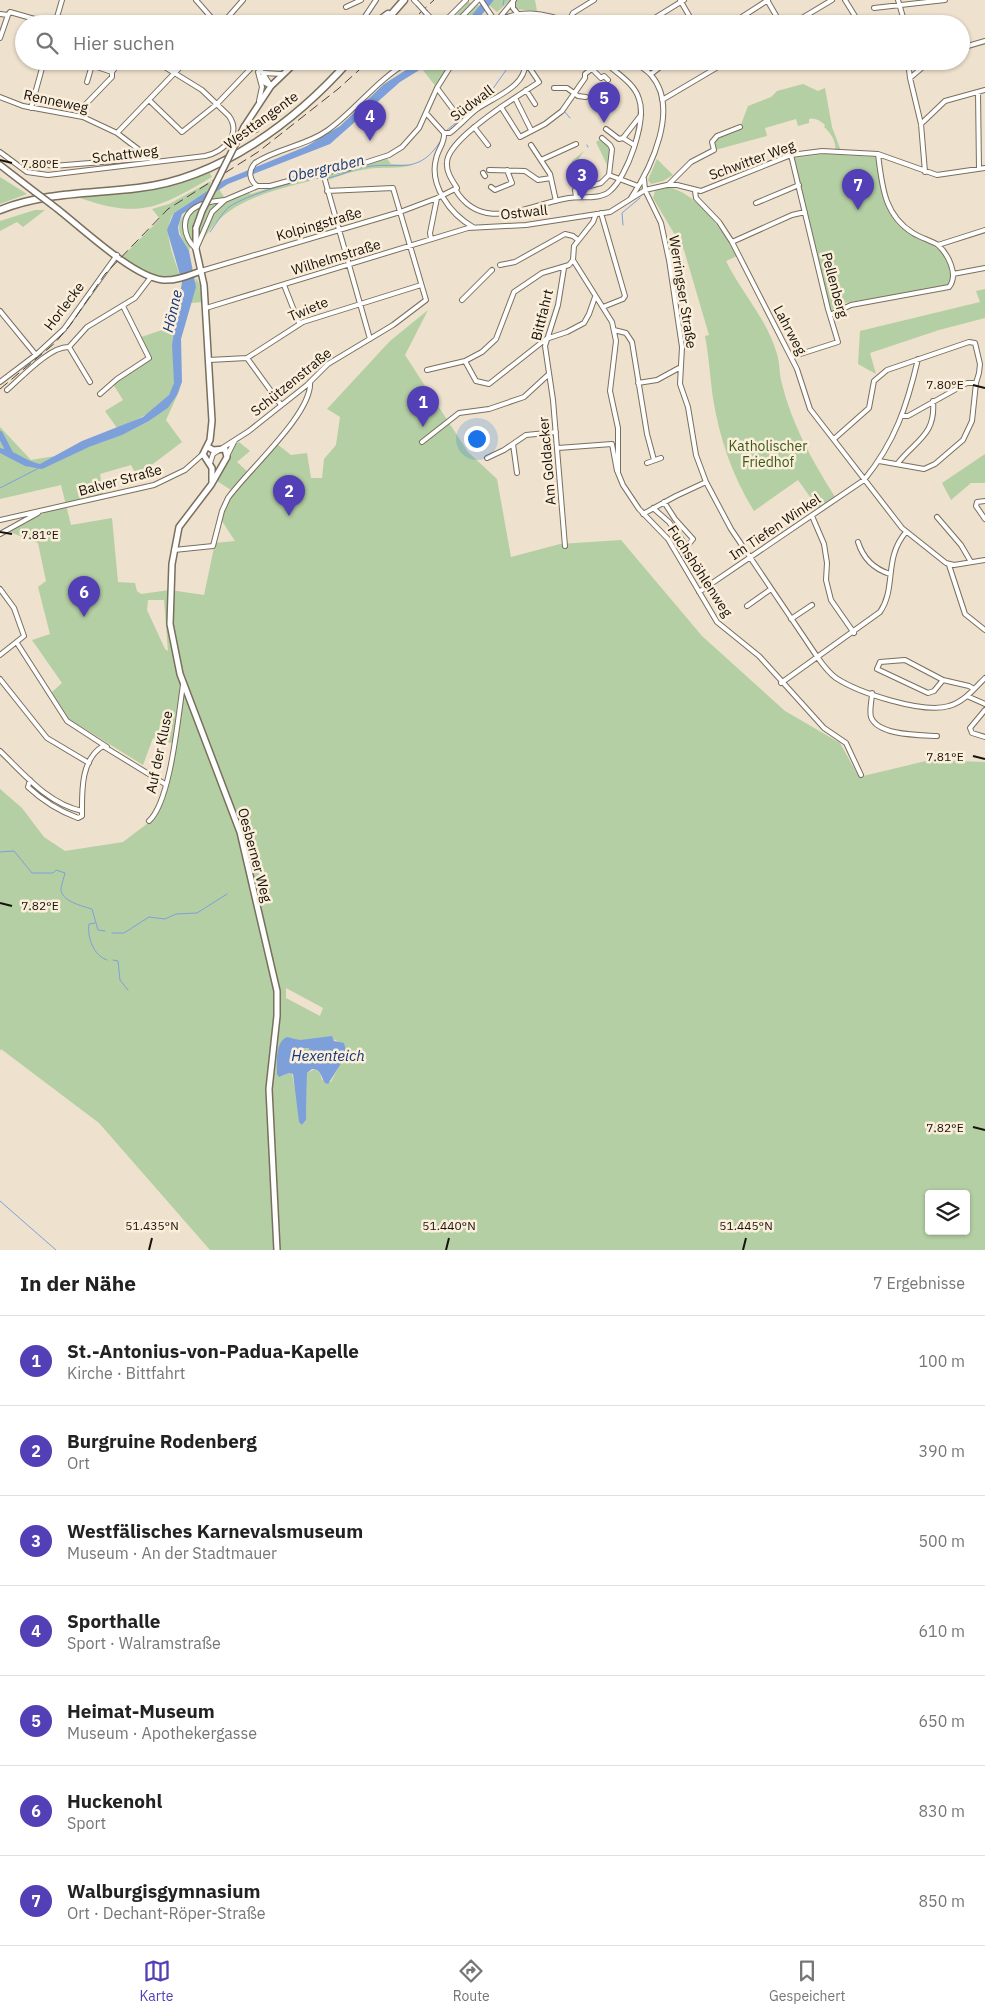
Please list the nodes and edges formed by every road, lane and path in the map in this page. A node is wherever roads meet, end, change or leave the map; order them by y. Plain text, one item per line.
1 (62, 0) edge
2 (196, 0) edge
3 (243, 0) edge
4 (361, 0) edge
5 (376, 0) edge
6 (404, 0) edge
7 (414, 0) edge
8 (466, 0) edge
9 (480, 0) edge
10 (514, 0) edge
11 (594, 0) edge
12 (767, 0) edge
13 (832, 0) edge
14 (845, 0) edge
15 (945, 0) edge
16 (682, 1) edge
17 (899, 2) edge
18 (346, 7) dead end
19 (397, 8) junction
20 (874, 8) dead end
21 (516, 12) junction
22 (0, 14) edge
23 (8, 15) junction
24 (21, 15) edge
25 (56, 15) edge
26 (209, 15) edge
27 (230, 15) edge
28 (366, 15) edge
29 (387, 15) edge
30 (391, 15) edge
31 (428, 15) edge
32 (451, 15) edge
33 (464, 15) edge
34 (492, 15) edge
35 (502, 15) edge
36 (511, 15) edge
37 (540, 15) edge
38 (572, 15) edge
39 (660, 15) edge
40 (689, 15) edge
41 (744, 15) edge
42 (776, 15) edge
43 (807, 15) edge
44 (854, 15) edge
45 (903, 15) edge
46 (0, 38) edge
47 (985, 41) edge
48 (970, 45) edge
49 (42, 70) edge
50 (91, 70) edge
51 (106, 70) edge
52 (172, 70) edge
53 (248, 70) edge
54 (287, 70) edge
55 (339, 70) edge
56 (396, 70) edge
57 (448, 70) edge
58 (524, 70) edge
59 (531, 70) edge
60 (591, 70) edge
61 (593, 70) edge
62 (614, 70) edge
63 (645, 70) edge
64 (656, 70) edge
65 (713, 70) edge
66 (909, 70) edge
67 (919, 70) edge
68 (112, 72) joint
69 (176, 72) junction
70 (261, 72) junction
71 (282, 74) junction
72 (651, 74) junction
73 (910, 78) junction
74 (608, 80) dead end
75 (87, 82) dead end
76 (271, 86) junction
77 (437, 88) junction
78 (554, 88) dead end
79 (526, 90) junction
80 (985, 90) edge
81 (574, 92) junction
82 (978, 92) junction
83 (0, 97) edge
84 (586, 97) dead end
85 (515, 98) junction
86 (662, 100) junction
87 (150, 101) junction
88 (260, 101) junction
89 (217, 104) junction
90 (535, 104) dead end
91 (85, 105) dead end
92 (501, 106) junction
93 (31, 108) junction
94 (426, 113) junction
95 (641, 114) junction
96 (458, 116) dead end
97 (423, 119) junction
98 (921, 124) junction
99 (439, 126) junction
100 (474, 127) junction
101 (740, 127) dead end
102 (606, 129) dead end
103 (531, 130) junction
104 (251, 131) dead end
105 (117, 133) junction
106 (233, 133) junction
107 (445, 134) junction
108 (602, 138) dead end
109 (623, 138) junction
110 (576, 144) dead end
111 (488, 145) dead end
112 (531, 145) dead end
113 (634, 145) junction
114 (0, 152) edge
115 (878, 154) junction
116 (791, 155) junction
117 (153, 160) junction
118 (541, 160) junction
119 (37, 162) dead end
120 (0, 165) edge
121 (985, 168) edge
122 (979, 169) junction
123 (489, 170) dead end
124 (507, 170) junction
125 (926, 172) junction
126 (323, 173) junction
127 (609, 175) junction
128 (551, 178) junction
129 (621, 179) junction
130 (644, 179) junction
131 (798, 185) junction
132 (257, 186) junction
133 (638, 186) junction
134 (667, 186) junction
135 (490, 187) dead end
136 (456, 188) junction
137 (645, 190) junction
138 (327, 191) junction
139 (695, 191) junction
140 (442, 196) junction
141 (576, 197) junction
142 (437, 198) junction
143 (225, 200) junction
144 (630, 200) junction
145 (556, 201) junction
146 (756, 203) dead end
147 (201, 204) junction
148 (0, 210) edge
149 (212, 212) junction
150 (400, 212) junction
151 (805, 212) junction
152 (601, 213) junction
153 (596, 214) junction
154 (473, 226) junction
155 (338, 230) junction
156 (985, 230) edge
157 (431, 239) junction
158 (578, 240) junction
159 (732, 242) junction
160 (410, 245) junction
161 (938, 245) junction
162 (196, 250) junction
163 (117, 255) junction
164 (573, 260) junction
165 (349, 264) junction
166 (500, 265) dead end
167 (564, 268) junction
168 (985, 268) edge
169 (492, 270) dead end
170 (199, 272) junction
171 (953, 274) junction
172 (151, 276) junction
173 (421, 284) junction
174 (284, 285) junction
175 (595, 297) junction
176 (462, 300) dead end
177 (360, 302) junction
178 (123, 306) junction
179 (603, 307) junction
180 (206, 308) junction
181 (0, 311) edge
182 (830, 315) junction
183 (299, 323) junction
184 (614, 330) junction
185 (370, 339) junction
186 (546, 339) junction
187 (69, 347) junction
188 (36, 355) junction
189 (247, 358) junction
190 (791, 358) junction
191 (918, 359) junction
192 (209, 360) junction
193 (465, 361) junction
194 (679, 368) junction
195 (427, 370) dead end
196 (550, 374) junction
197 (0, 382) edge
198 (90, 382) dead end
199 (310, 382) junction
200 (638, 383) junction
201 (976, 383) junction
202 (7, 390) dead end
203 (100, 394) dead end
204 (933, 401) junction
205 (281, 405) junction
206 (902, 416) junction
207 (556, 432) junction
208 (237, 438) junction
209 (834, 439) junction
210 (422, 442) dead end
211 (513, 444) junction
212 (208, 447) junction
213 (220, 448) junction
214 (558, 448) junction
215 (204, 454) junction
216 (227, 457) junction
217 (486, 458) dead end
218 (662, 458) dead end
219 (654, 460) junction
220 (879, 461) junction
221 (647, 463) dead end
222 (211, 464) junction
223 (898, 464) junction
224 (223, 467) junction
225 (618, 472) junction
226 (517, 473) dead end
227 (864, 480) junction
228 (706, 482) junction
229 (211, 485) junction
230 (985, 501) edge
231 (664, 502) junction
232 (654, 508) junction
233 (42, 510) junction
234 (643, 514) junction
235 (812, 516) junction
236 (937, 517) dead end
237 (985, 519) edge
238 (0, 520) edge
239 (906, 532) junction
240 (0, 534) edge
241 (858, 542) dead end
242 (565, 546) dead end
243 (174, 550) junction
244 (750, 558) junction
245 (985, 560) edge
246 (971, 562) junction
247 (949, 565) junction
248 (890, 574) junction
249 (771, 589) junction
250 (0, 590) edge
251 (699, 592) junction
252 (812, 605) dead end
253 (747, 606) dead end
254 (791, 619) junction
255 (985, 630) edge
256 (854, 633) junction
257 (17, 643) junction
258 (0, 655) edge
259 (818, 658) junction
260 (985, 678) edge
261 (0, 679) edge
262 (943, 680) junction
263 (782, 683) junction
264 (183, 685) junction
265 (974, 689) junction
266 (872, 693) junction
267 (967, 696) junction
268 (985, 704) edge
269 (985, 710) edge
270 (936, 736) dead end
271 (985, 736) edge
272 (107, 747) junction
273 (0, 751) edge
274 (89, 763) junction
275 (861, 775) dead end
276 (30, 780) junction
277 (165, 784) junction
278 (82, 813) junction
279 (149, 821) dead end
280 (278, 1250) edge

1 - 25 street
2 - 26 street
3 - 27 street
4 - 18 street
5 - 28 street
6 - 19 main road
7 - 31 street, bridge
8 - 32 street, bridge
9 - 33 street
9 - 34 street
10 - 21 street
10 - 35 street
11 - 38 street
12 - 41 street
12 - 42 street
13 - 43 street
14 - 44 street
15 - 17 street
16 - 39 street
16 - 40 street
17 - 20 street
17 - 45 street
19 - 29 main road
19 - 30 main road
21 - 36 street
21 - 37 street
22 - 23 street
23 - 24 street
23 - 46 street
47 - 48 street
49 - 93 street
50 - 75 street
51 - 68 street
52 - 69 street
53 - 89 street
54 - 71 street, Balver Straße
55 - 148 main road, Westtangente
56 - 132 street
57 - 77 street
58 - 107 street, Südwall
59 - 79 street
60 - 81 street
61 - 74 street
62 - 95 street
63 - 72 street
64 - 72 street
65 - 86 street
66 - 73 street
67 - 73 street
68 - 91 street
69 - 87 street
69 - 89 street
70 - 71 street
70 - 76 street
70 - 88 street
71 - 76 street, Balver Straße
72 - 86 street
73 - 98 street
76 - 88 street, Balver Straße
77 - 94 street
77 - 96 street
78 - 81 street
79 - 85 street
79 - 90 street
80 - 82 street
81 - 84 street
81 - 103 street
82 - 98 street
82 - 122 street
83 - 93 street, Renneweg
85 - 92 street
85 - 103 street
86 - 130 street
87 - 89 street
87 - 105 street
88 - 162 street, Balver Straße, bridge
89 - 106 street
92 - 100 street
92 - 103 street
93 - 105 street, Renneweg
94 - 97 street
94 - 99 street, Südwall
95 - 109 street
95 - 113 street
97 - 99 street, Südwall
97 - 126 street
98 - 125 street
99 - 107 street, Südwall
100 - 111 street
100 - 136 street
101 - 134 street
102 - 109 street
104 - 106 street
105 - 117 street, Renneweg
106 - 117 street, Schattweg
107 - 140 street, Südwall
108 - 127 street
109 - 113 street
110 - 118 street
112 - 118 street
113 - 129 street
114 - 117 street, Schattweg
115 - 116 street, Schwitter Weg
115 - 125 street, Schwitter Weg
115 - 161 street
116 - 131 street, Pellenberg
116 - 139 street, Schwitter Weg
117 - 119 street, Schattweg
118 - 128 street
120 - 163 street, bridge
121 - 122 street, Schwitter Weg
122 - 125 street, Schwitter Weg
123 - 124 street
124 - 128 street
124 - 135 street
126 - 132 street
126 - 138 street
127 - 129 street
127 - 141 street
128 - 145 street
129 - 133 street
129 - 141 street
130 - 133 street
130 - 137 street
131 - 146 street
131 - 151 street, Pellenberg
132 - 143 street
133 - 144 street
134 - 137 street, Schwitter Weg
134 - 139 street, Schwitter Weg
136 - 140 street, Kolpingstraße
136 - 145 street
137 - 144 street, Ostwall
137 - 194 street, Werringser Straße
138 - 150 street
138 - 155 street
139 - 159 street, Lahrweg
140 - 142 street, Kolpingstraße
140 - 154 street
141 - 145 street
142 - 150 street, Kolpingstraße
142 - 157 street
143 - 147 street
143 - 149 street
144 - 152 street, Ostwall
147 - 149 street
147 - 162 street
149 - 162 street
150 - 155 street, Kolpingstraße
150 - 160 street
151 - 159 street
151 - 182 street, Pellenberg
152 - 153 street, Ostwall
152 - 179 street
153 - 154 street, Ostwall
153 - 158 street
154 - 157 street, Wilhelmstraße
155 - 165 street
155 - 170 street, Kolpingstraße
156 - 161 street
157 - 160 street, Wilhelmstraße
158 - 164 street
158 - 166 street
159 - 190 street, Lahrweg
160 - 165 street, Wilhelmstraße
160 - 173 street
161 - 171 street
162 - 170 street, Balver Straße
163 - 172 street
163 - 188 street, Horlecke
164 - 167 street
164 - 175 street, Fuchshöhlenweg
165 - 174 street, Wilhelmstraße
165 - 177 street
167 - 186 street, Bittfahrt
167 - 193 street
168 - 171 street
169 - 176 street
170 - 172 street
170 - 180 street, Balver Straße
171 - 182 street
172 - 178 street
173 - 177 street, Twiete
173 - 185 street, Schützenstraße
174 - 180 street, Wilhelmstraße
174 - 183 street
175 - 179 street, Fuchshöhlenweg
175 - 186 street
177 - 183 street, Twiete
177 - 185 street
178 - 187 street
178 - 203 street
179 - 184 street, Fuchshöhlenweg
180 - 192 street, Balver Straße
181 - 188 street
182 - 190 street, Pellenberg
183 - 189 street, Twiete
184 - 200 street
184 - 225 street, Fuchshöhlenweg
185 - 199 street, Schützenstraße
186 - 193 street
186 - 196 street, Bittfahrt
187 - 198 street
187 - 202 street
188 - 197 street, Horlecke
189 - 192 street
189 - 205 street
190 - 209 street, Lahrweg
191 - 201 street
191 - 206 street, Im Tiefen Winkel
191 - 209 street
192 - 212 street, Balver Straße
193 - 195 street
194 - 200 street
194 - 228 street, Werringser Straße
196 - 207 street, Am Goldacker
196 - 210 street
199 - 205 street, Schützenstraße
199 - 243 street
200 - 219 street
201 - 204 street
201 - 223 street
204 - 206 street
204 - 223 street
205 - 208 street, Schützenstraße
206 - 220 street, Im Tiefen Winkel
207 - 211 street
207 - 214 street, Am Goldacker
208 - 213 street, Schützenstraße
208 - 216 street, Oesberner Weg
209 - 227 street, Lahrweg
211 - 217 street
211 - 226 street
212 - 213 street
212 - 215 street, Balver Straße
213 - 216 street
213 - 222 street, Schützenstraße
214 - 225 street
214 - 242 street, Am Goldacker
215 - 222 street
215 - 233 street, Balver Straße
216 - 224 street, Oesberner Weg
218 - 219 street
219 - 221 street
220 - 223 street
220 - 227 street, Im Tiefen Winkel
222 - 224 street
222 - 229 street
224 - 229 street, Oesberner Weg
225 - 234 street, Fuchshöhlenweg
227 - 235 street, Im Tiefen Winkel
227 - 239 street, Lahrweg
228 - 231 street
228 - 244 street, Werringser Straße
229 - 243 street, Oesberner Weg
230 - 237 street
231 - 232 street
231 - 232 street
232 - 234 street
233 - 238 street, Balver Straße
233 - 240 street
234 - 251 street, Fuchshöhlenweg
235 - 244 street, Im Tiefen Winkel
235 - 256 street
236 - 246 street
239 - 247 street, Lahrweg
239 - 248 street
241 - 248 street
243 - 264 street, Oesberner Weg
244 - 249 street, Werringser Straße
244 - 251 street, Im Tiefen Winkel
245 - 246 street
246 - 247 street
247 - 255 street
248 - 256 street
249 - 253 street
249 - 254 street, Werringser Straße
250 - 257 street
251 - 263 street, Fuchshöhlenweg
252 - 254 street
254 - 259 street, Werringser Straße
256 - 259 street
257 - 258 street
257 - 272 street
259 - 263 street
259 - 266 street, Werringser Straße
260 - 265 street, Werringser Straße
261 - 274 street
262 - 262 street
262 - 265 street
263 - 275 street, Fuchshöhlenweg
264 - 277 street, Auf der Kluse
264 - 280 street, Oesberner Weg
265 - 267 street, Werringser Straße
266 - 267 street, Werringser Straße
266 - 270 street
267 - 268 street
269 - 271 street
272 - 274 street
272 - 277 street
273 - 276 street
274 - 278 street
276 - 278 street
276 - 278 street
277 - 279 street, Auf der Kluse

